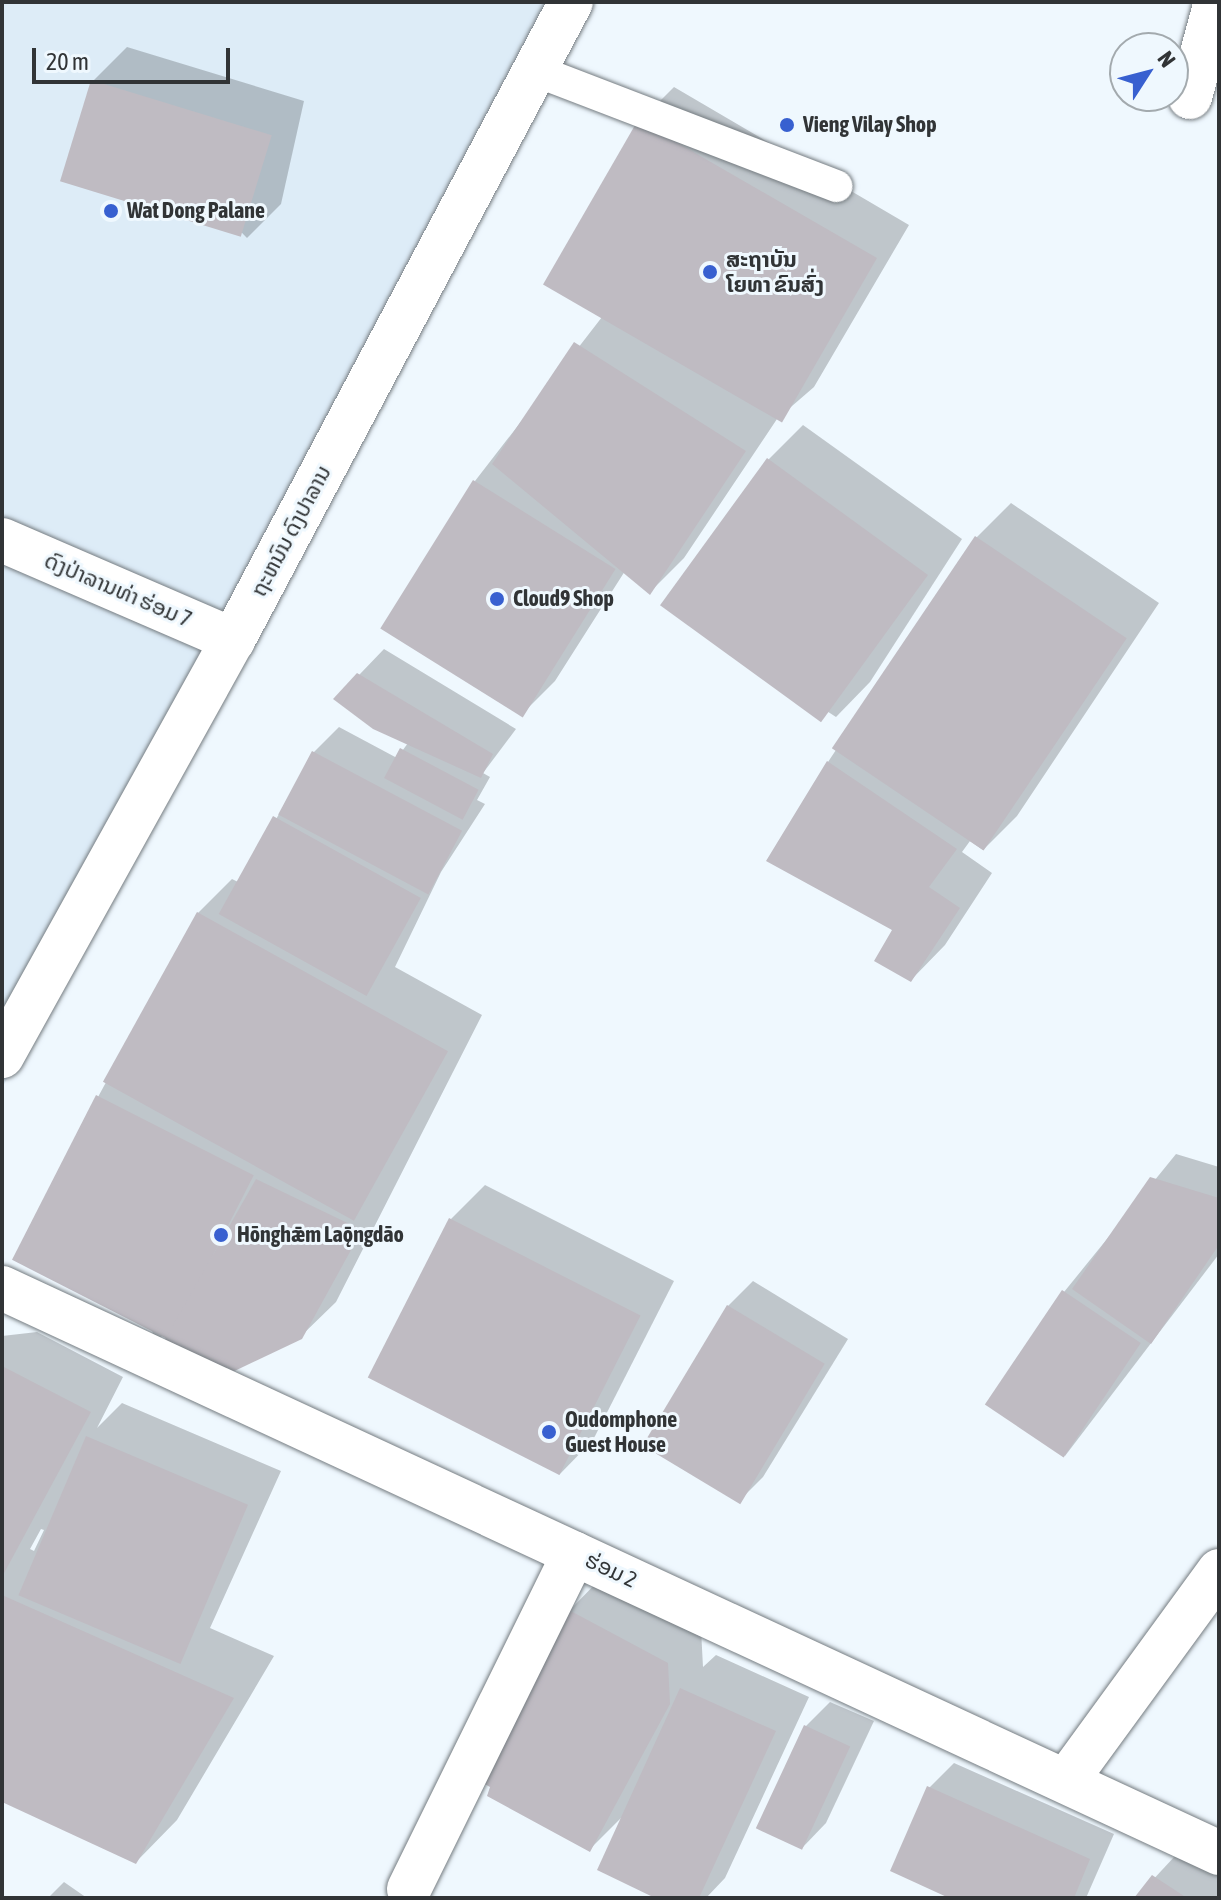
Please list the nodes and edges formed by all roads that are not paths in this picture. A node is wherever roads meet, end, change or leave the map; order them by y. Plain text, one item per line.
1 (571, 2) edge
2 (1216, 2) edge
3 (534, 70) junction
4 (1190, 97) dead end
5 (836, 186) dead end
6 (2, 540) edge
7 (233, 640) junction
8 (2, 1056) edge
9 (2, 1288) edge
10 (574, 1553) junction
11 (1219, 1571) edge
12 (1066, 1781) junction
13 (1219, 1853) edge
14 (409, 1889) dead end

1 - 3 street, ຖະຫນົນ ດົງປາລານ
2 - 4 street
3 - 5 lane
3 - 7 street, ຖະຫນົນ ດົງປາລານ
6 - 7 street, ດົງປ່າລານທ່າ ຮ່ອມ 7
7 - 8 street, ຖະຫນົນ ດົງປາລານ
9 - 10 street, ຮ່ອມ 2
10 - 12 street, ຮ່ອມ 2
10 - 14 street
11 - 12 street
12 - 13 street, ຮ່ອມ 2

